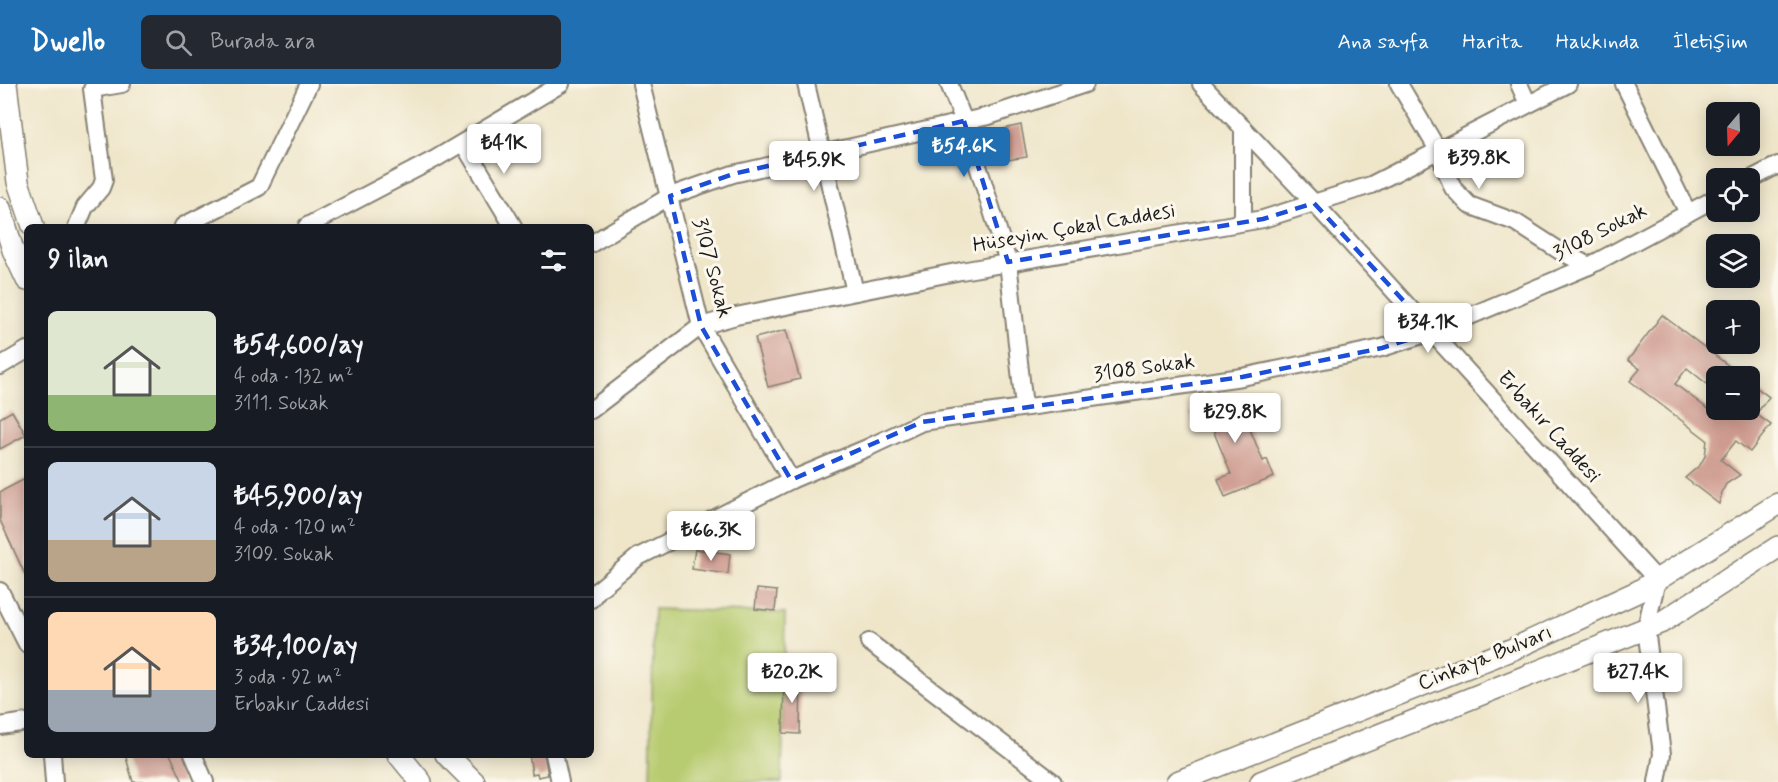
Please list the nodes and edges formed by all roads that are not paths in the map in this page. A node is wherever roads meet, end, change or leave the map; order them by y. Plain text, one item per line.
1 (6, 84) edge
2 (122, 84) edge
3 (309, 84) edge
4 (561, 84) edge
5 (641, 84) edge
6 (806, 84) edge
7 (949, 84) edge
8 (1084, 84) edge
9 (1201, 84) edge
10 (1400, 84) edge
11 (1519, 84) edge
12 (1568, 84) edge
13 (1624, 84) edge
14 (1528, 104) junction
15 (964, 121) junction
16 (1243, 128) junction
17 (463, 143) junction
18 (1438, 150) junction
19 (822, 153) junction
20 (1778, 165) edge
21 (1760, 174) edge
22 (670, 196) junction
23 (1314, 202) junction
24 (1706, 203) edge
25 (0, 208) edge
26 (1688, 213) junction
27 (328, 222) edge
28 (1243, 222) junction
29 (32, 224) edge
30 (78, 224) edge
31 (187, 224) edge
32 (512, 224) edge
33 (594, 242) edge
34 (1008, 262) junction
35 (1589, 266) junction
36 (24, 274) edge
37 (855, 292) junction
38 (701, 326) junction
39 (1432, 332) junction
40 (24, 352) edge
41 (0, 366) edge
42 (1024, 407) junction
43 (594, 408) edge
44 (791, 480) junction
45 (1778, 504) edge
46 (1778, 547) edge
47 (1657, 580) junction
48 (594, 589) edge
49 (0, 591) edge
50 (1646, 628) junction
51 (24, 638) edge
52 (869, 642) dead end
53 (24, 722) edge
54 (0, 726) edge
55 (52, 758) edge
56 (195, 758) edge
57 (401, 758) edge
58 (450, 758) edge
59 (555, 758) edge
60 (54, 782) edge
61 (205, 782) edge
62 (421, 782) edge
63 (474, 782) edge
64 (560, 782) edge
65 (1053, 782) edge
66 (1177, 782) edge
67 (1261, 782) edge
68 (1657, 782) edge

1 - 29 main road
2 - 30 street
3 - 31 street
4 - 17 street
5 - 22 street, 3107 Sokak
6 - 19 street
7 - 15 street
8 - 15 street
9 - 16 street, Erbakır Caddesi
10 - 18 street
11 - 14 street
12 - 14 street, Hüseyin Çokal Caddesi
13 - 26 street
14 - 18 street, Hüseyin Çokal Caddesi
15 - 19 street
15 - 34 street
16 - 23 street, Erbakır Caddesi
16 - 28 street
17 - 27 street
17 - 32 street
18 - 23 street, Hüseyin Çokal Caddesi
18 - 35 street
19 - 22 street
19 - 37 street
20 - 21 street
22 - 33 street
22 - 38 street, 3107 Sokak
23 - 28 street, Hüseyin Çokal Caddesi
23 - 39 street, Erbakır Caddesi
24 - 26 street, 3108 Sokak
25 - 36 main road
26 - 35 street, 3108 Sokak
28 - 34 street, Hüseyin Çokal Caddesi
34 - 37 street, Hüseyin Çokal Caddesi
34 - 42 street
35 - 39 street, 3108 Sokak
37 - 38 street, Hüseyin Çokal Caddesi
38 - 43 street, Hüseyin Çokal Caddesi
38 - 44 street, 3107 Sokak
39 - 42 street, 3108 Sokak
39 - 47 street, Erbakır Caddesi
40 - 41 street
42 - 44 street, 3108 Sokak
44 - 48 street, 3108 Sokak
45 - 47 main road, Cinkaya Bulvarı
46 - 50 main road, Cinkaya Bulvarı
47 - 50 street
47 - 66 main road, Cinkaya Bulvarı
49 - 51 street
50 - 67 main road, Cinkaya Bulvarı
50 - 68 street
52 - 65 street
53 - 54 street
55 - 60 street
56 - 61 street
57 - 62 main road
58 - 63 main road
59 - 64 street

